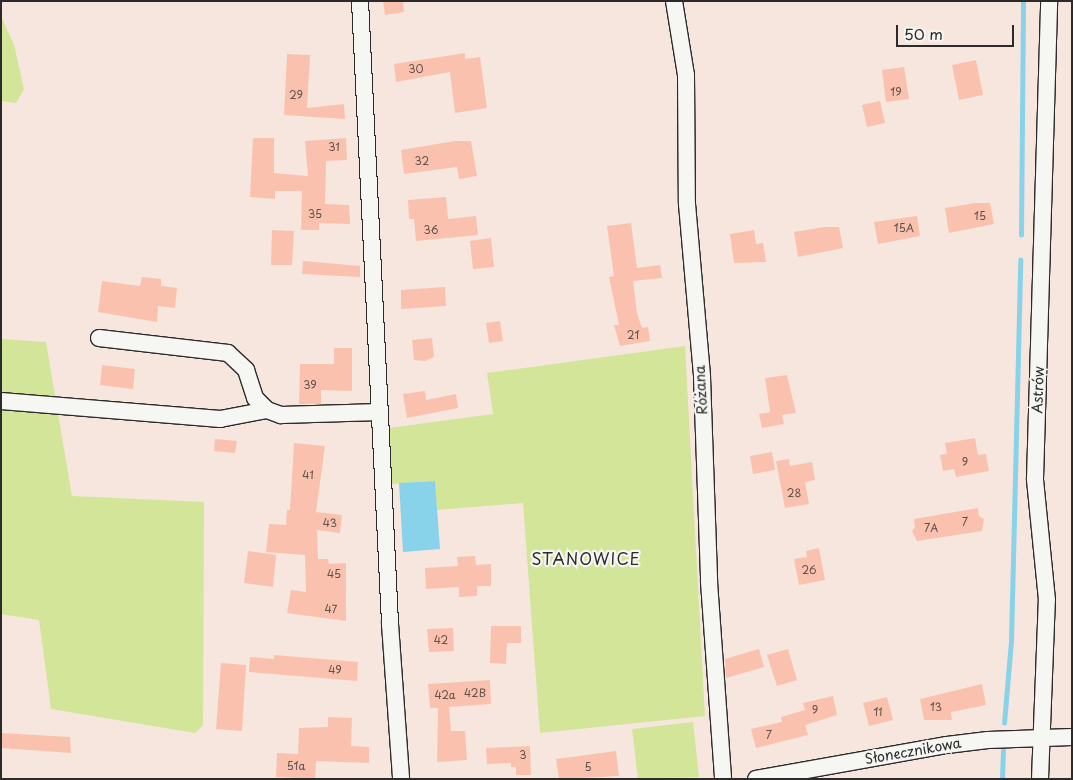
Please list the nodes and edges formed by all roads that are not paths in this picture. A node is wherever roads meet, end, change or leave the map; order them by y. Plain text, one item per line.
1 (360, 1) edge
2 (674, 1) edge
3 (1049, 1) edge
4 (99, 338) dead end
5 (1, 401) edge
6 (267, 410) junction
7 (380, 412) junction
8 (1040, 737) junction
9 (1072, 738) edge
10 (401, 779) edge
11 (723, 779) edge
12 (756, 779) edge
13 (1040, 779) edge

1 - 7 street
2 - 11 street, Różana
3 - 8 street, Astrów
4 - 6 street
5 - 6 street
6 - 7 street
7 - 10 street
8 - 9 street, Słonecznikowa
8 - 12 street, Słonecznikowa
8 - 13 street, Astrów

